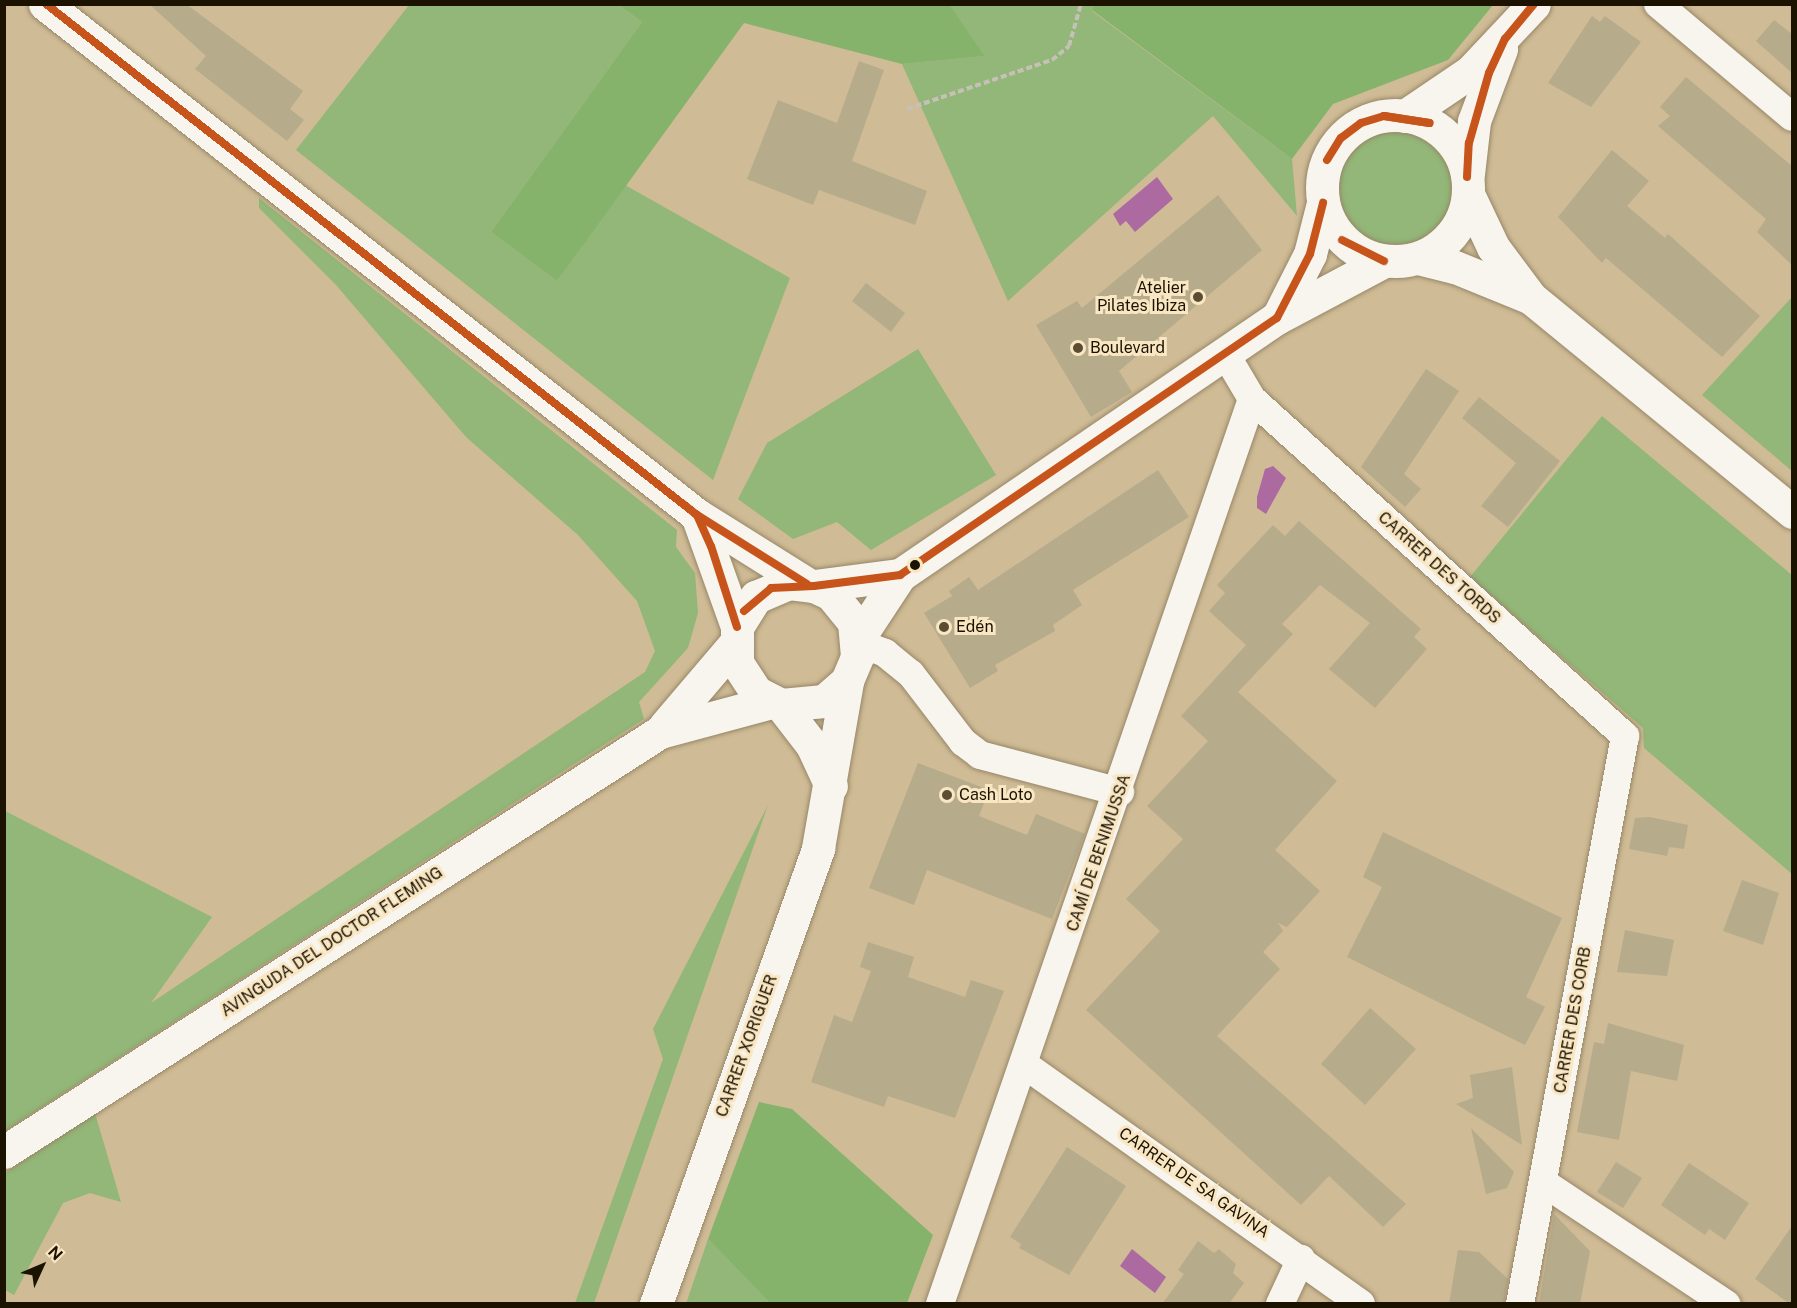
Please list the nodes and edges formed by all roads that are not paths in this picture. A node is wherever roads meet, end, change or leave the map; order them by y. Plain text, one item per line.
1 (45, 4) edge
2 (1534, 4) edge
3 (1658, 4) edge
4 (1505, 39) junction
5 (1405, 116) junction
6 (1792, 117) edge
7 (1468, 185) junction
8 (1323, 203) junction
9 (1418, 258) junction
10 (1384, 261) junction
11 (1531, 298) junction
12 (1277, 318) junction
13 (1226, 355) junction
14 (1252, 399) junction
15 (1792, 512) edge
16 (697, 515) junction
17 (900, 575) junction
18 (810, 585) junction
19 (735, 636) junction
20 (858, 641) junction
21 (847, 681) junction
22 (776, 703) junction
23 (660, 732) junction
24 (1625, 736) joint
25 (831, 786) junction
26 (1120, 792) junction
27 (1025, 1065) junction
28 (4, 1152) edge
29 (1544, 1183) junction
30 (1301, 1259) junction
31 (656, 1304) edge
32 (940, 1304) edge
33 (1280, 1304) edge
34 (1361, 1304) edge
35 (1520, 1304) edge
36 (1726, 1304) edge

1 - 16 main road
2 - 4 main road
3 - 6 street
4 - 5 main road
4 - 7 main road
5 - 7 main road
5 - 8 main road
7 - 9 main road
7 - 11 main road
8 - 10 main road
8 - 12 main road
9 - 10 main road
9 - 11 main road
10 - 12 main road
11 - 15 main road
12 - 13 main road
13 - 14 street, CARRER DES TORDS
13 - 17 main road
14 - 24 street, CARRER DES TORDS
14 - 26 street, CAMÍ DE BENIMUSSA
16 - 18 main road
16 - 19 main road
17 - 18 main road
17 - 20 main road
18 - 19 main road
18 - 20 main road
19 - 22 main road
19 - 23 main road, AVINGUDA DEL DOCTOR FLEMING
20 - 21 main road
20 - 26 street
21 - 22 main road
21 - 25 main road, CARRER XORIGUER
22 - 23 main road, AVINGUDA DEL DOCTOR FLEMING
22 - 25 main road
23 - 28 main road, AVINGUDA DEL DOCTOR FLEMING
24 - 29 street, CARRER DES CORB
25 - 31 main road, CARRER XORIGUER
26 - 27 street, CAMÍ DE BENIMUSSA
27 - 30 street, CARRER DE SA GAVINA
27 - 32 street, CAMÍ DE BENIMUSSA
29 - 35 street, CARRER DES CORB
29 - 36 street
30 - 33 street
30 - 34 street, CARRER DE SA GAVINA

